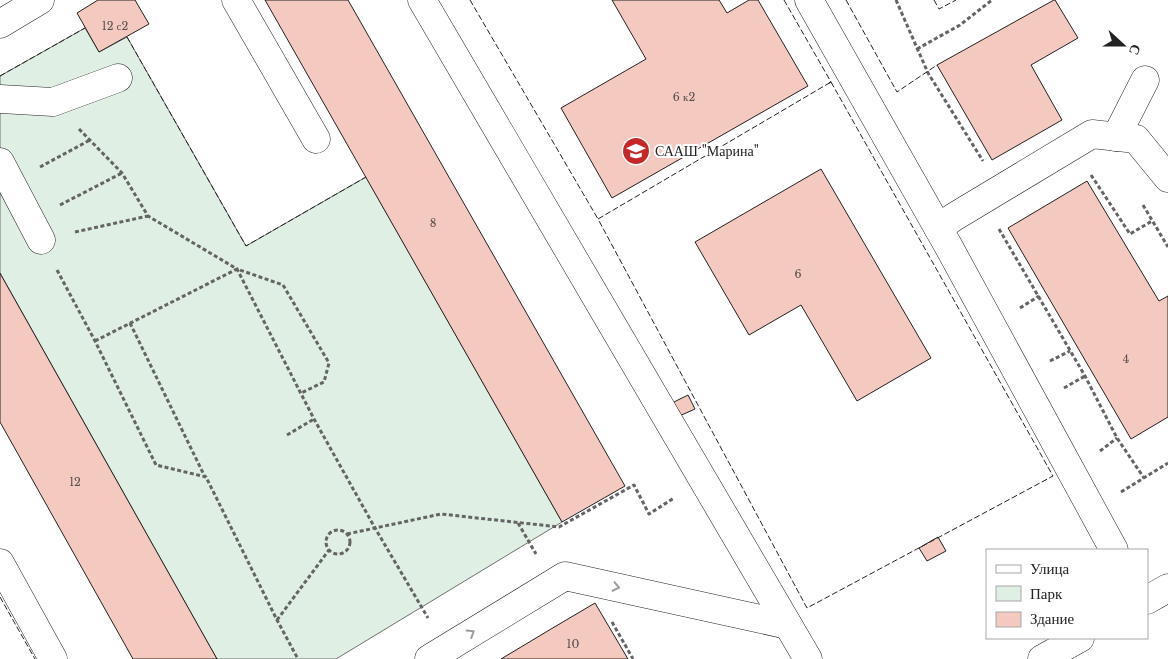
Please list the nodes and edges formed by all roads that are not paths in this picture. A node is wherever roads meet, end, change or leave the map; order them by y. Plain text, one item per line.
1 (40, 0) edge
2 (236, 0) edge
3 (422, 0) edge
4 (809, 0) edge
5 (0, 24) edge
6 (118, 78) dead end
7 (1145, 80) dead end
8 (0, 99) edge
9 (1116, 137) junction
10 (316, 139) dead end
11 (5, 172) edge
12 (1168, 178) edge
13 (938, 228) junction
14 (36, 230) road end
15 (1113, 549) edge
16 (0, 563) edge
17 (1168, 588) edge
18 (1148, 599) edge
19 (788, 625) junction
20 (1078, 639) edge
21 (438, 654) edge
22 (53, 659) edge
23 (808, 659) edge
24 (1042, 659) edge

1 - 5 street
2 - 10 street
3 - 19 street
4 - 13 street
6 - 8 street
7 - 9 street
9 - 12 street
9 - 13 street
11 - 14 street
13 - 15 street
16 - 22 street
17 - 18 street
21 -> 19 street
19 - 23 street
20 - 24 street

